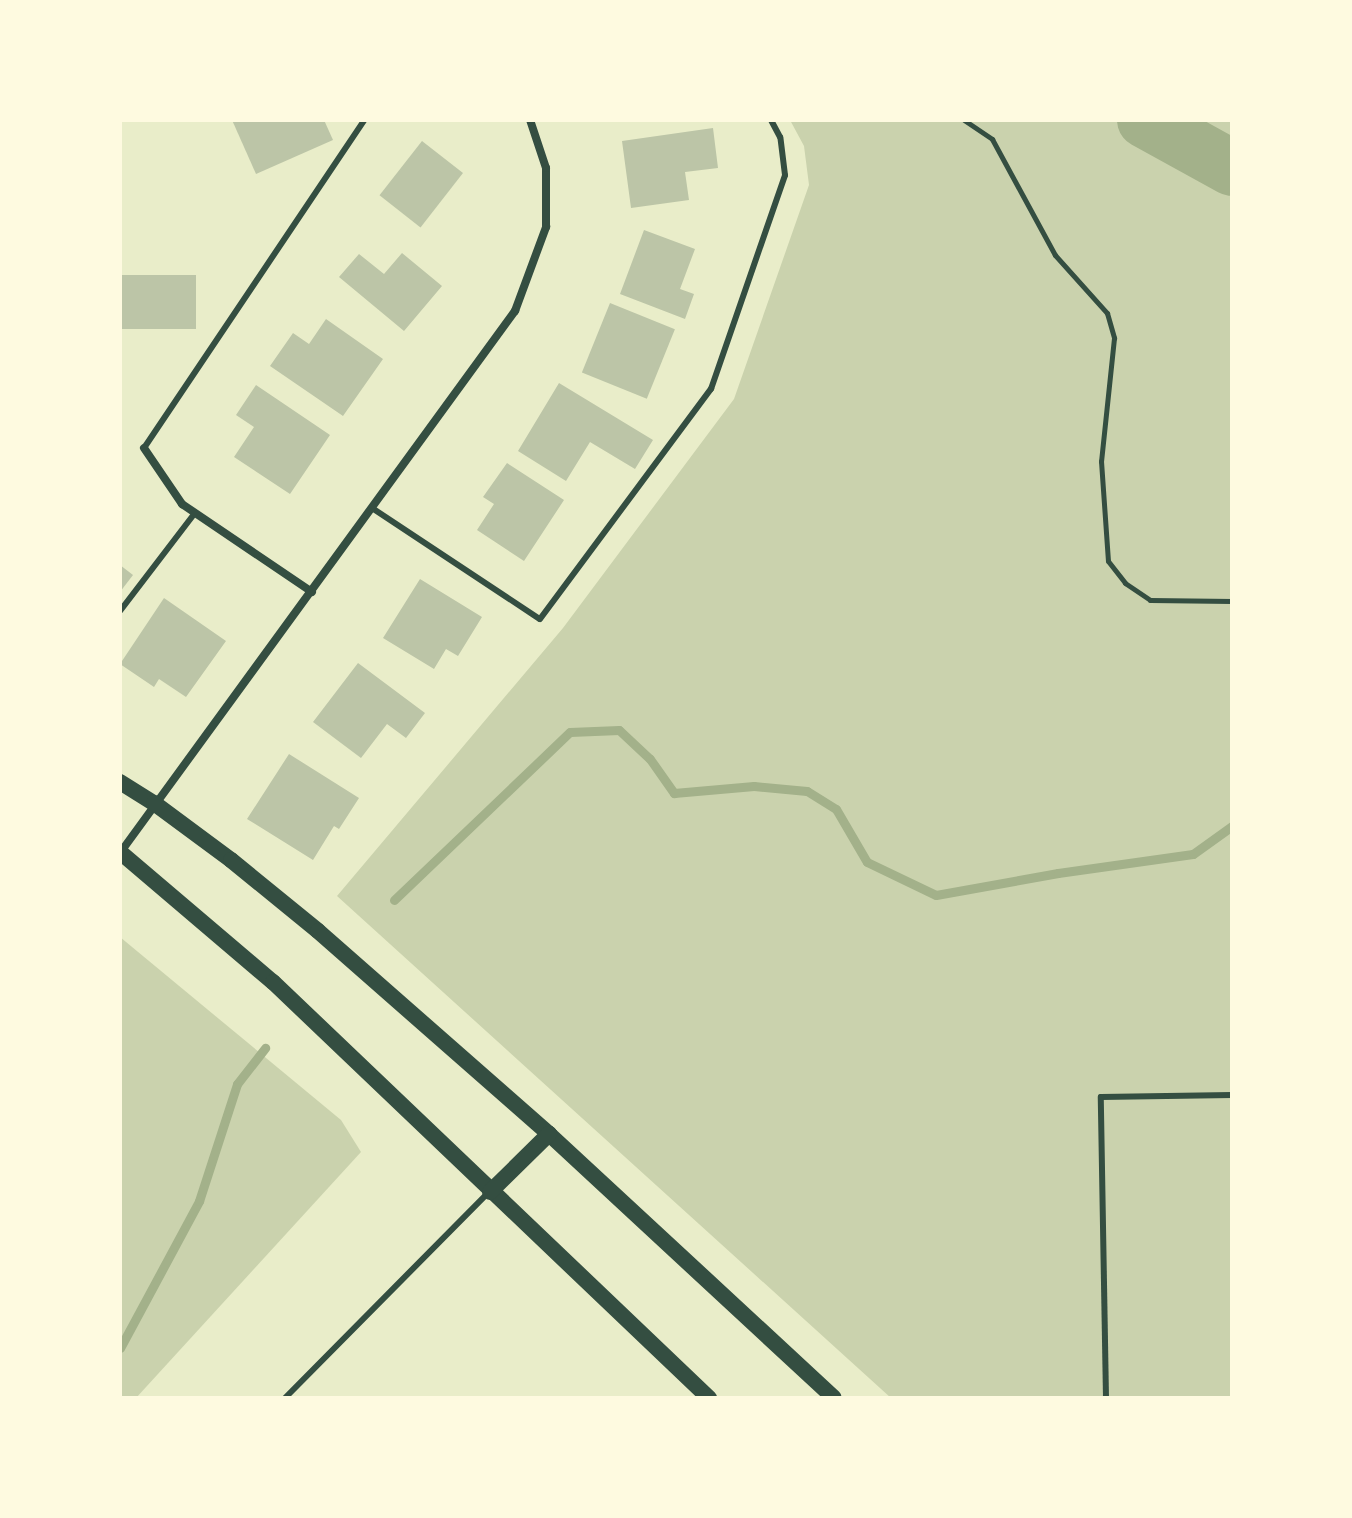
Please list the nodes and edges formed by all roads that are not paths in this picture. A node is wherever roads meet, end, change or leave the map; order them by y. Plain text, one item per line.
1 (364, 120) edge
2 (530, 120) edge
3 (771, 120) edge
4 (144, 448) joint
5 (372, 508) junction
6 (195, 513) junction
7 (312, 592) junction
8 (120, 611) edge
9 (120, 782) edge
10 (154, 803) junction
11 (120, 852) edge
12 (1232, 1095) edge
13 (549, 1134) junction
14 (490, 1192) junction
15 (285, 1398) edge
16 (709, 1398) edge
17 (834, 1398) edge
18 (1106, 1398) edge

1 - 4 lane
2 - 5 street
3 - 5 lane
4 - 6 street
5 - 7 street
6 - 7 street
6 - 8 lane
7 - 10 street
9 - 10 main road
10 - 11 street
10 - 13 main road
11 - 14 main road
12 - 18 lane
13 - 14 main road
13 - 17 main road
14 - 15 lane
14 - 16 main road

